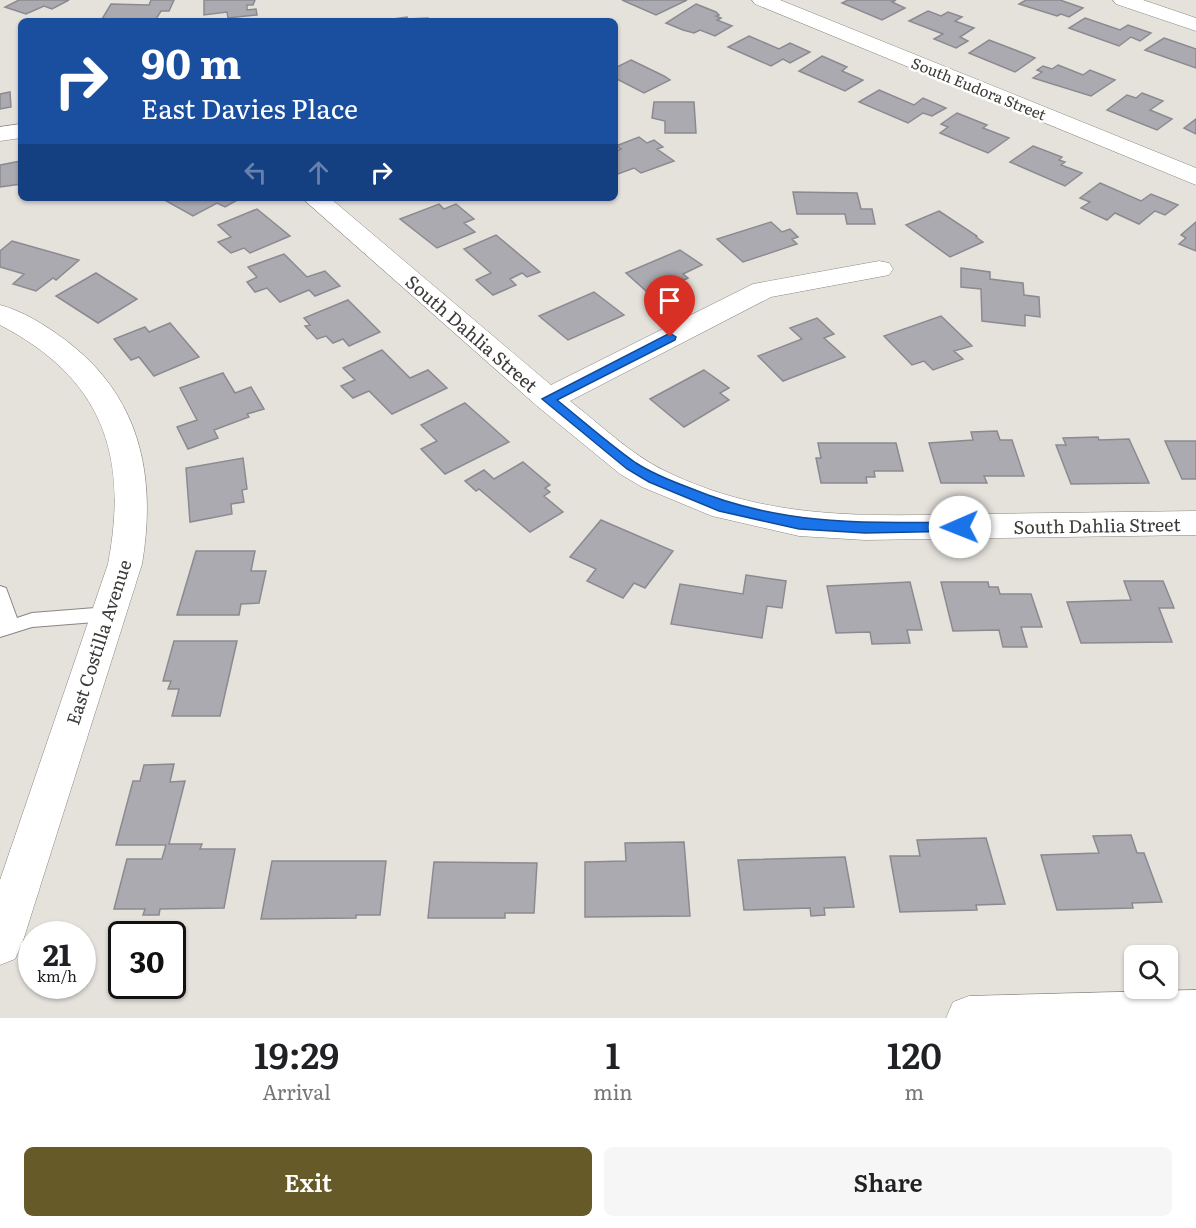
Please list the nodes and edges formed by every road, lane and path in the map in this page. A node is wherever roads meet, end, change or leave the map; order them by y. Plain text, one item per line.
1 (762, 0) edge
2 (1123, 0) edge
3 (1196, 0) edge
4 (1171, 16) junction
5 (1196, 25) edge
6 (18, 131) edge
7 (0, 134) edge
8 (1196, 177) edge
9 (318, 201) edge
10 (879, 269) dead end
11 (0, 314) edge
12 (548, 399) junction
13 (1196, 523) edge
14 (0, 593) edge
15 (108, 614) junction
16 (5, 628) edge
17 (0, 944) edge
18 (1196, 1012) edge
19 (969, 1018) edge

1 - 8 street, South Eudora Street
2 - 4 street
3 - 4 street
4 - 5 street
6 - 7 street
9 - 12 street, South Dahlia Street
10 - 12 street
11 - 15 street, East Costilla Avenue
12 - 13 street, South Dahlia Street
14 - 16 lane
15 - 16 lane
15 - 17 street, East Costilla Avenue
18 - 19 street

